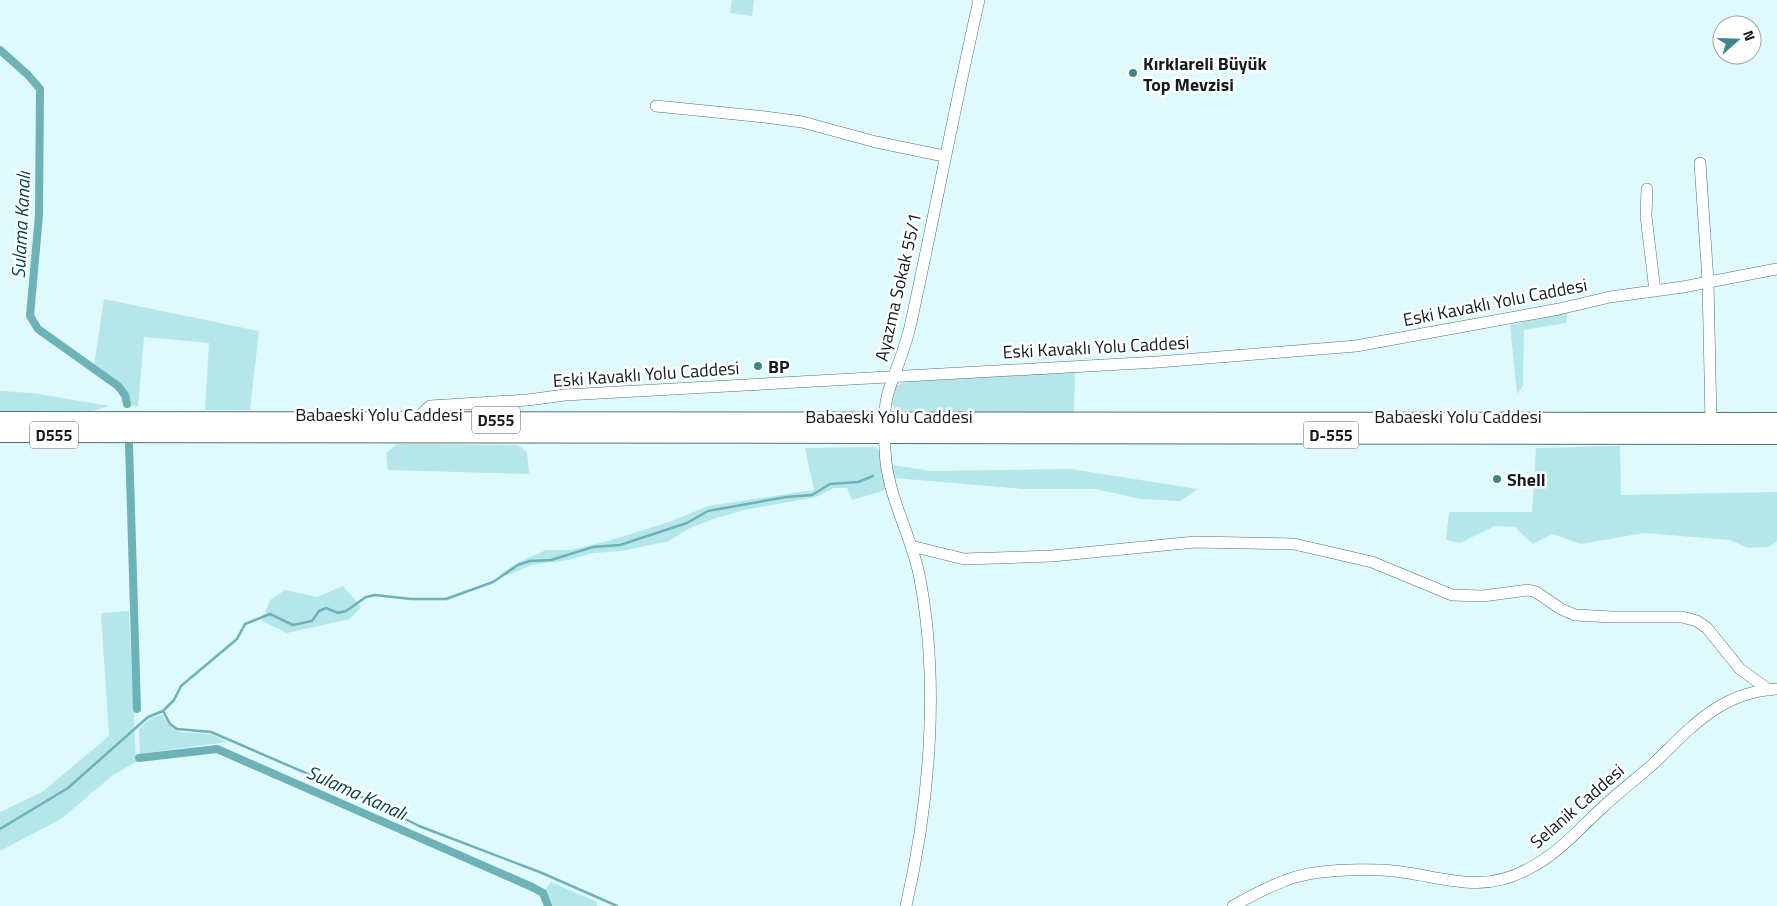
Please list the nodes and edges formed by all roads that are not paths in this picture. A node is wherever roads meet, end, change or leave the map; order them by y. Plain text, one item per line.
1 (978, 0) edge
2 (656, 106) dead end
3 (944, 156) junction
4 (1700, 163) dead end
5 (1647, 189) dead end
6 (1777, 269) edge
7 (1708, 281) junction
8 (1655, 292) junction
9 (896, 376) junction
10 (0, 420) edge
11 (415, 420) junction
12 (1712, 421) junction
13 (1777, 421) edge
14 (107, 427) junction
15 (885, 429) junction
16 (0, 434) edge
17 (1777, 436) edge
18 (911, 546) junction
19 (1773, 689) edge
20 (906, 906) edge
21 (1233, 906) edge

1 - 3 street, Ayazma Sokak 55/1
2 - 3 street
3 - 9 street, Ayazma Sokak 55/1
4 - 7 street
5 - 8 street
6 - 7 street, Eski Kavaklı Yolu Caddesi
7 - 8 street, Eski Kavaklı Yolu Caddesi
7 - 12 street
8 - 9 street, Eski Kavaklı Yolu Caddesi
9 - 11 street, Eski Kavaklı Yolu Caddesi
9 - 15 street, Ayazma Sokak 55/1
10 - 14 highway, Babaeski Yolu Caddesi / D555
11 - 14 highway, Babaeski Yolu Caddesi / D555
11 - 15 highway, Babaeski Yolu Caddesi / D555
12 - 13 highway, Babaeski Yolu Caddesi / D-555
12 - 15 highway, Babaeski Yolu Caddesi / D-555
14 - 15 highway, Babaeski Yolu Caddesi / D555
14 - 16 highway, Babaeski Yolu Caddesi / D555
15 - 17 highway, Babaeski Yolu Caddesi / D-555
15 - 18 street, Ayazma Sokak 55/1
18 - 19 street
18 - 20 street, Ayazma Sokak 55/1
19 - 21 street, Selanik Caddesi

